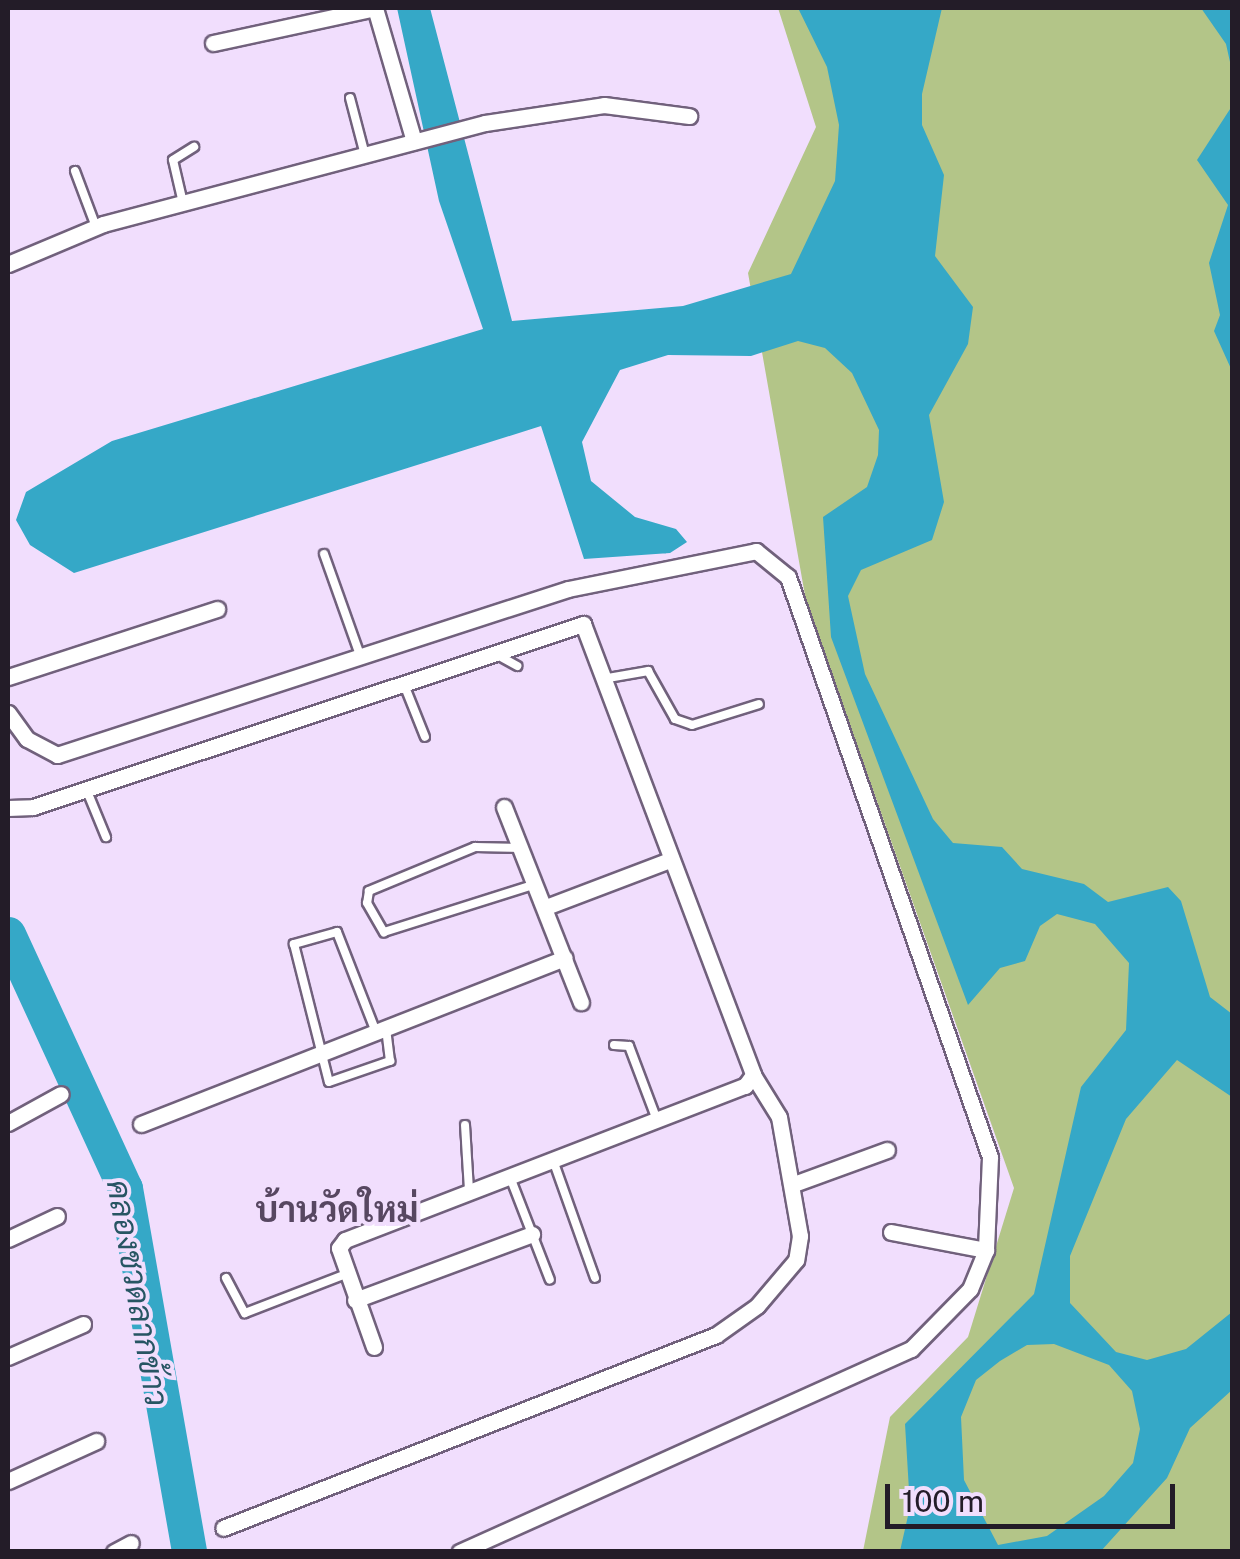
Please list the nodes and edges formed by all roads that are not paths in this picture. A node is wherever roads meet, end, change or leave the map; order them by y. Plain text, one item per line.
1 (375, 8) edge
2 (213, 43) dead end
3 (350, 98) dead end
4 (689, 116) dead end
5 (418, 140) junction
6 (194, 148) dead end
7 (364, 155) junction
8 (76, 170) dead end
9 (183, 203) junction
10 (96, 226) junction
11 (8, 264) edge
12 (324, 554) dead end
13 (216, 609) dead end
14 (492, 652) junction
15 (361, 658) junction
16 (517, 666) dead end
17 (8, 676) edge
18 (608, 678) junction
19 (404, 682) junction
20 (759, 704) dead end
21 (8, 713) edge
22 (425, 738) dead end
23 (86, 789) junction
24 (504, 807) dead end
25 (8, 808) edge
26 (106, 837) dead end
27 (522, 848) junction
28 (670, 860) junction
29 (536, 884) junction
30 (546, 907) junction
31 (564, 958) junction
32 (581, 1002) dead end
33 (379, 1025) junction
34 (614, 1045) dead end
35 (320, 1047) junction
36 (753, 1075) junction
37 (61, 1094) dead end
38 (657, 1120) junction
39 (8, 1123) edge
40 (142, 1124) dead end
41 (465, 1126) dead end
42 (887, 1150) dead end
43 (554, 1160) junction
44 (510, 1177) junction
45 (794, 1184) junction
46 (469, 1193) junction
47 (57, 1216) dead end
48 (891, 1232) dead end
49 (532, 1234) junction
50 (8, 1238) edge
51 (986, 1250) junction
52 (347, 1274) junction
53 (226, 1278) dead end
54 (595, 1278) dead end
55 (550, 1280) dead end
56 (355, 1300) junction
57 (83, 1324) dead end
58 (374, 1347) dead end
59 (8, 1357) edge
60 (96, 1441) dead end
61 (8, 1481) edge
62 (223, 1528) dead end
63 (131, 1544) dead end
64 (114, 1552) edge
65 (459, 1552) edge

1 - 2 street
1 - 5 street
3 - 7 lane
4 - 5 street
5 - 7 street
6 - 9 lane
7 - 9 street
8 - 10 lane
9 - 10 street
10 - 11 street
12 - 15 lane
13 - 17 street
14 - 16 lane
14 - 18 street
14 - 19 street
15 - 21 street
15 - 51 street
18 - 20 lane
18 - 28 street
19 - 22 lane
19 - 23 street
23 - 25 street
23 - 26 lane
24 - 27 street
27 - 29 street
27 - 29 lane
28 - 30 street
28 - 36 street
29 - 30 street
30 - 31 street
31 - 32 street
31 - 33 street
33 - 35 street
33 - 35 lane
33 - 35 lane
34 - 38 lane
35 - 40 street
36 - 38 street
36 - 45 street
37 - 39 street
38 - 43 street
41 - 46 lane
42 - 45 street
43 - 44 street
43 - 54 lane
44 - 46 street
44 - 49 lane
45 - 62 street
46 - 52 street
47 - 50 street
48 - 51 street
49 - 55 lane
49 - 56 street
51 - 65 street
52 - 53 lane
52 - 56 street
56 - 58 street
57 - 59 street
60 - 61 street
63 - 64 street

